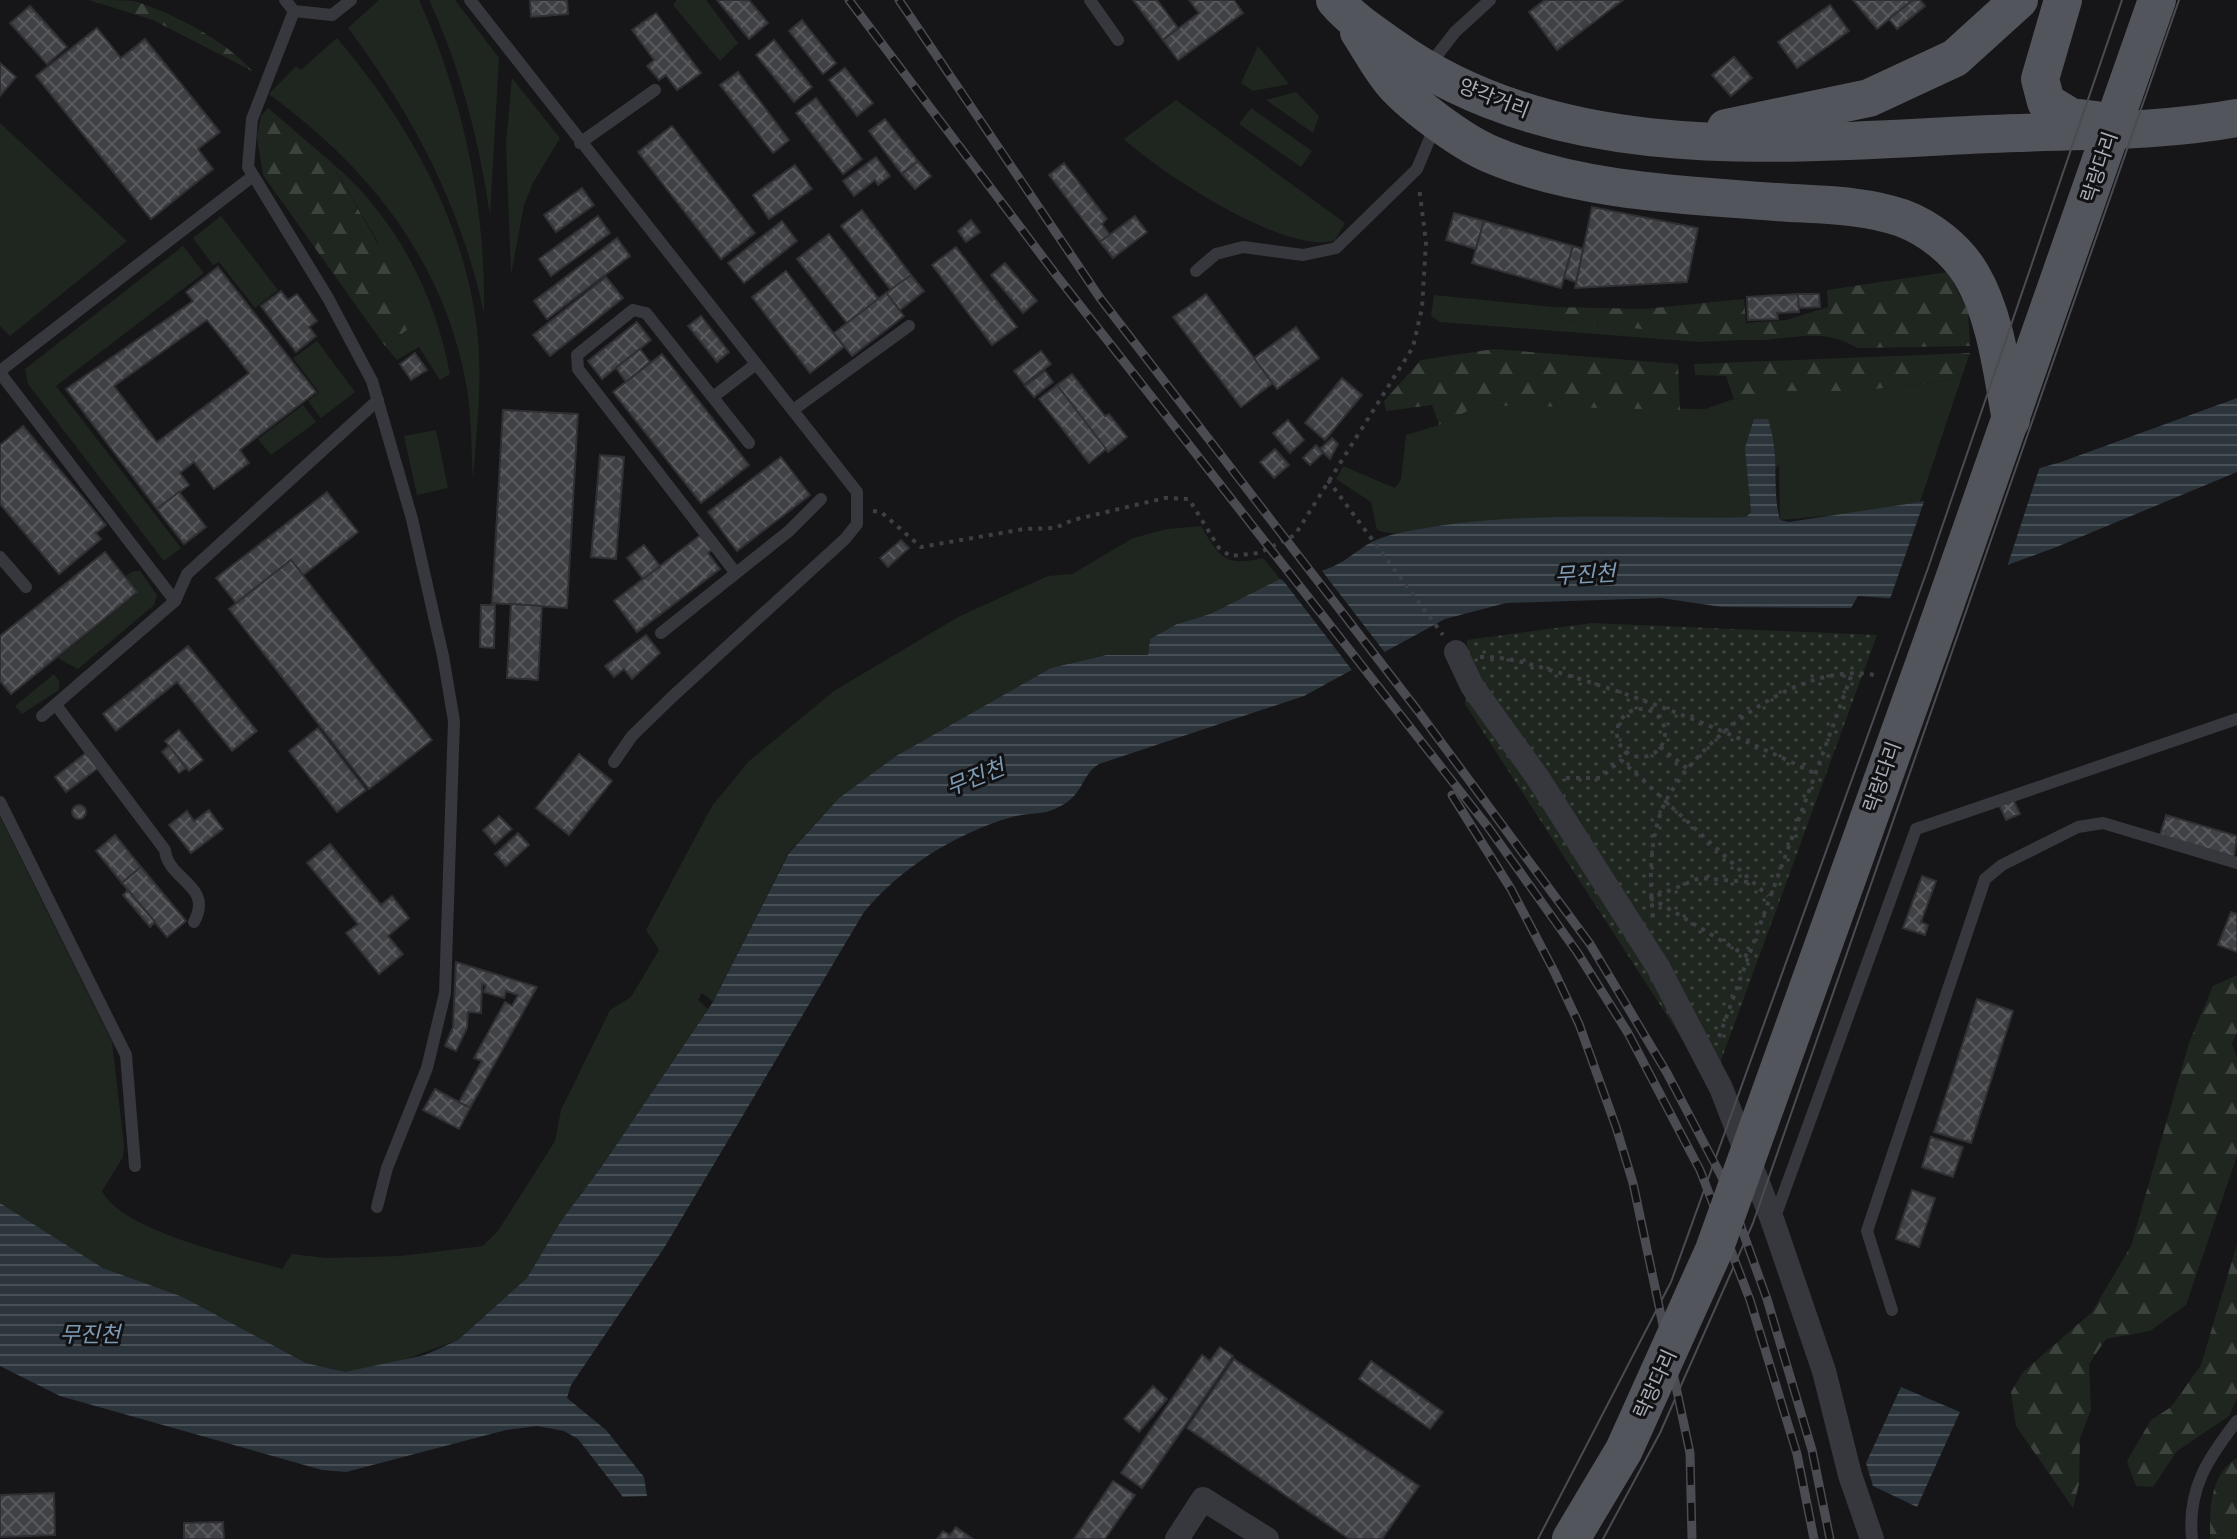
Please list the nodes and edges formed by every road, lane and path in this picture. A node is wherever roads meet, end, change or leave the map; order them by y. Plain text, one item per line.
1 (285, 0) edge
2 (351, 0) edge
3 (470, 0) edge
4 (1090, 0) edge
5 (1490, 0) edge
6 (2019, 0) edge
7 (2063, 0) edge
8 (2157, 0) edge
9 (1341, 7) edge
10 (294, 11) junction
11 (1118, 40) dead end
12 (1426, 68) junction
13 (655, 90) dead end
14 (2237, 118) edge
15 (1445, 125) junction
16 (2151, 127) junction
17 (1677, 142) junction
18 (580, 143) junction
19 (1417, 169) junction
20 (253, 176) junction
21 (1196, 271) dead end
22 (909, 326) dead end
23 (756, 364) junction
24 (0, 372) edge
25 (713, 397) junction
26 (378, 400) junction
27 (793, 410) junction
28 (2011, 420) junction
29 (749, 443) dead end
30 (1329, 482) junction
31 (821, 499) dead end
32 (859, 508) junction
33 (0, 557) edge
34 (735, 572) junction
35 (26, 587) dead end
36 (175, 601) junction
37 (661, 633) dead end
38 (1457, 654) junction
39 (1853, 671) junction
40 (1874, 675) dead end
41 (56, 705) junction
42 (42, 716) dead end
43 (2237, 719) edge
44 (1724, 729) junction
45 (1660, 747) junction
46 (1627, 751) junction
47 (1621, 760) junction
48 (614, 762) dead end
49 (1689, 770) junction
50 (1814, 773) junction
51 (1538, 778) junction
52 (1666, 801) junction
53 (0, 802) edge
54 (2237, 863) edge
55 (1748, 882) junction
56 (1768, 896) junction
57 (1651, 898) junction
58 (194, 922) dead end
59 (1750, 958) junction
60 (1658, 967) junction
61 (1709, 1063) junction
62 (135, 1166) dead end
63 (377, 1207) dead end
64 (1773, 1222) junction
65 (1892, 1310) dead end
66 (2237, 1421) edge
67 (1177, 1539) edge
68 (1267, 1539) edge
69 (1571, 1539) edge
70 (1872, 1539) edge
71 (2192, 1539) edge

1 - 10 lane
2 - 10 lane
3 - 18 lane
4 - 11 lane
5 - 12 lane
6 - 17 main road
7 - 16 main road
8 - 28 main road, 락랑다리, bridge
9 - 12 main road, 양각거리
9 - 15 main road
10 - 20 lane
12 - 17 main road, 양각거리
13 - 18 lane
14 - 16 main road
15 - 19 lane
15 - 28 main road
16 - 17 main road, 양각거리
18 - 23 lane
19 - 21 lane
19 - 30 path
20 - 24 lane
20 - 26 lane
22 - 27 lane
23 - 25 lane
23 - 27 lane
24 - 36 lane
25 - 29 lane
25 - 34 lane
26 - 36 lane
26 - 63 lane
27 - 32 lane
28 - 69 main road, 락랑다리, bridge
30 - 32 path
30 - 38 path
31 - 34 lane
32 - 48 lane
33 - 35 lane
34 - 37 lane
36 - 41 lane
38 - 44 path
38 - 51 street
39 - 40 path
39 - 44 path
39 - 50 path
41 - 42 lane
41 - 58 lane
43 - 64 lane
44 - 49 path
44 - 50 path
45 - 46 path
45 - 46 path
45 - 49 path
46 - 47 path
47 - 51 path
47 - 52 path
49 - 52 path
50 - 56 path
51 - 60 street
52 - 55 path
52 - 57 path
53 - 62 lane
54 - 65 lane
55 - 56 path
55 - 57 path
56 - 59 path
57 - 59 path
57 - 60 path
59 - 61 path
60 - 61 street
61 - 64 street
64 - 70 street
66 - 71 lane
67 - 68 street

